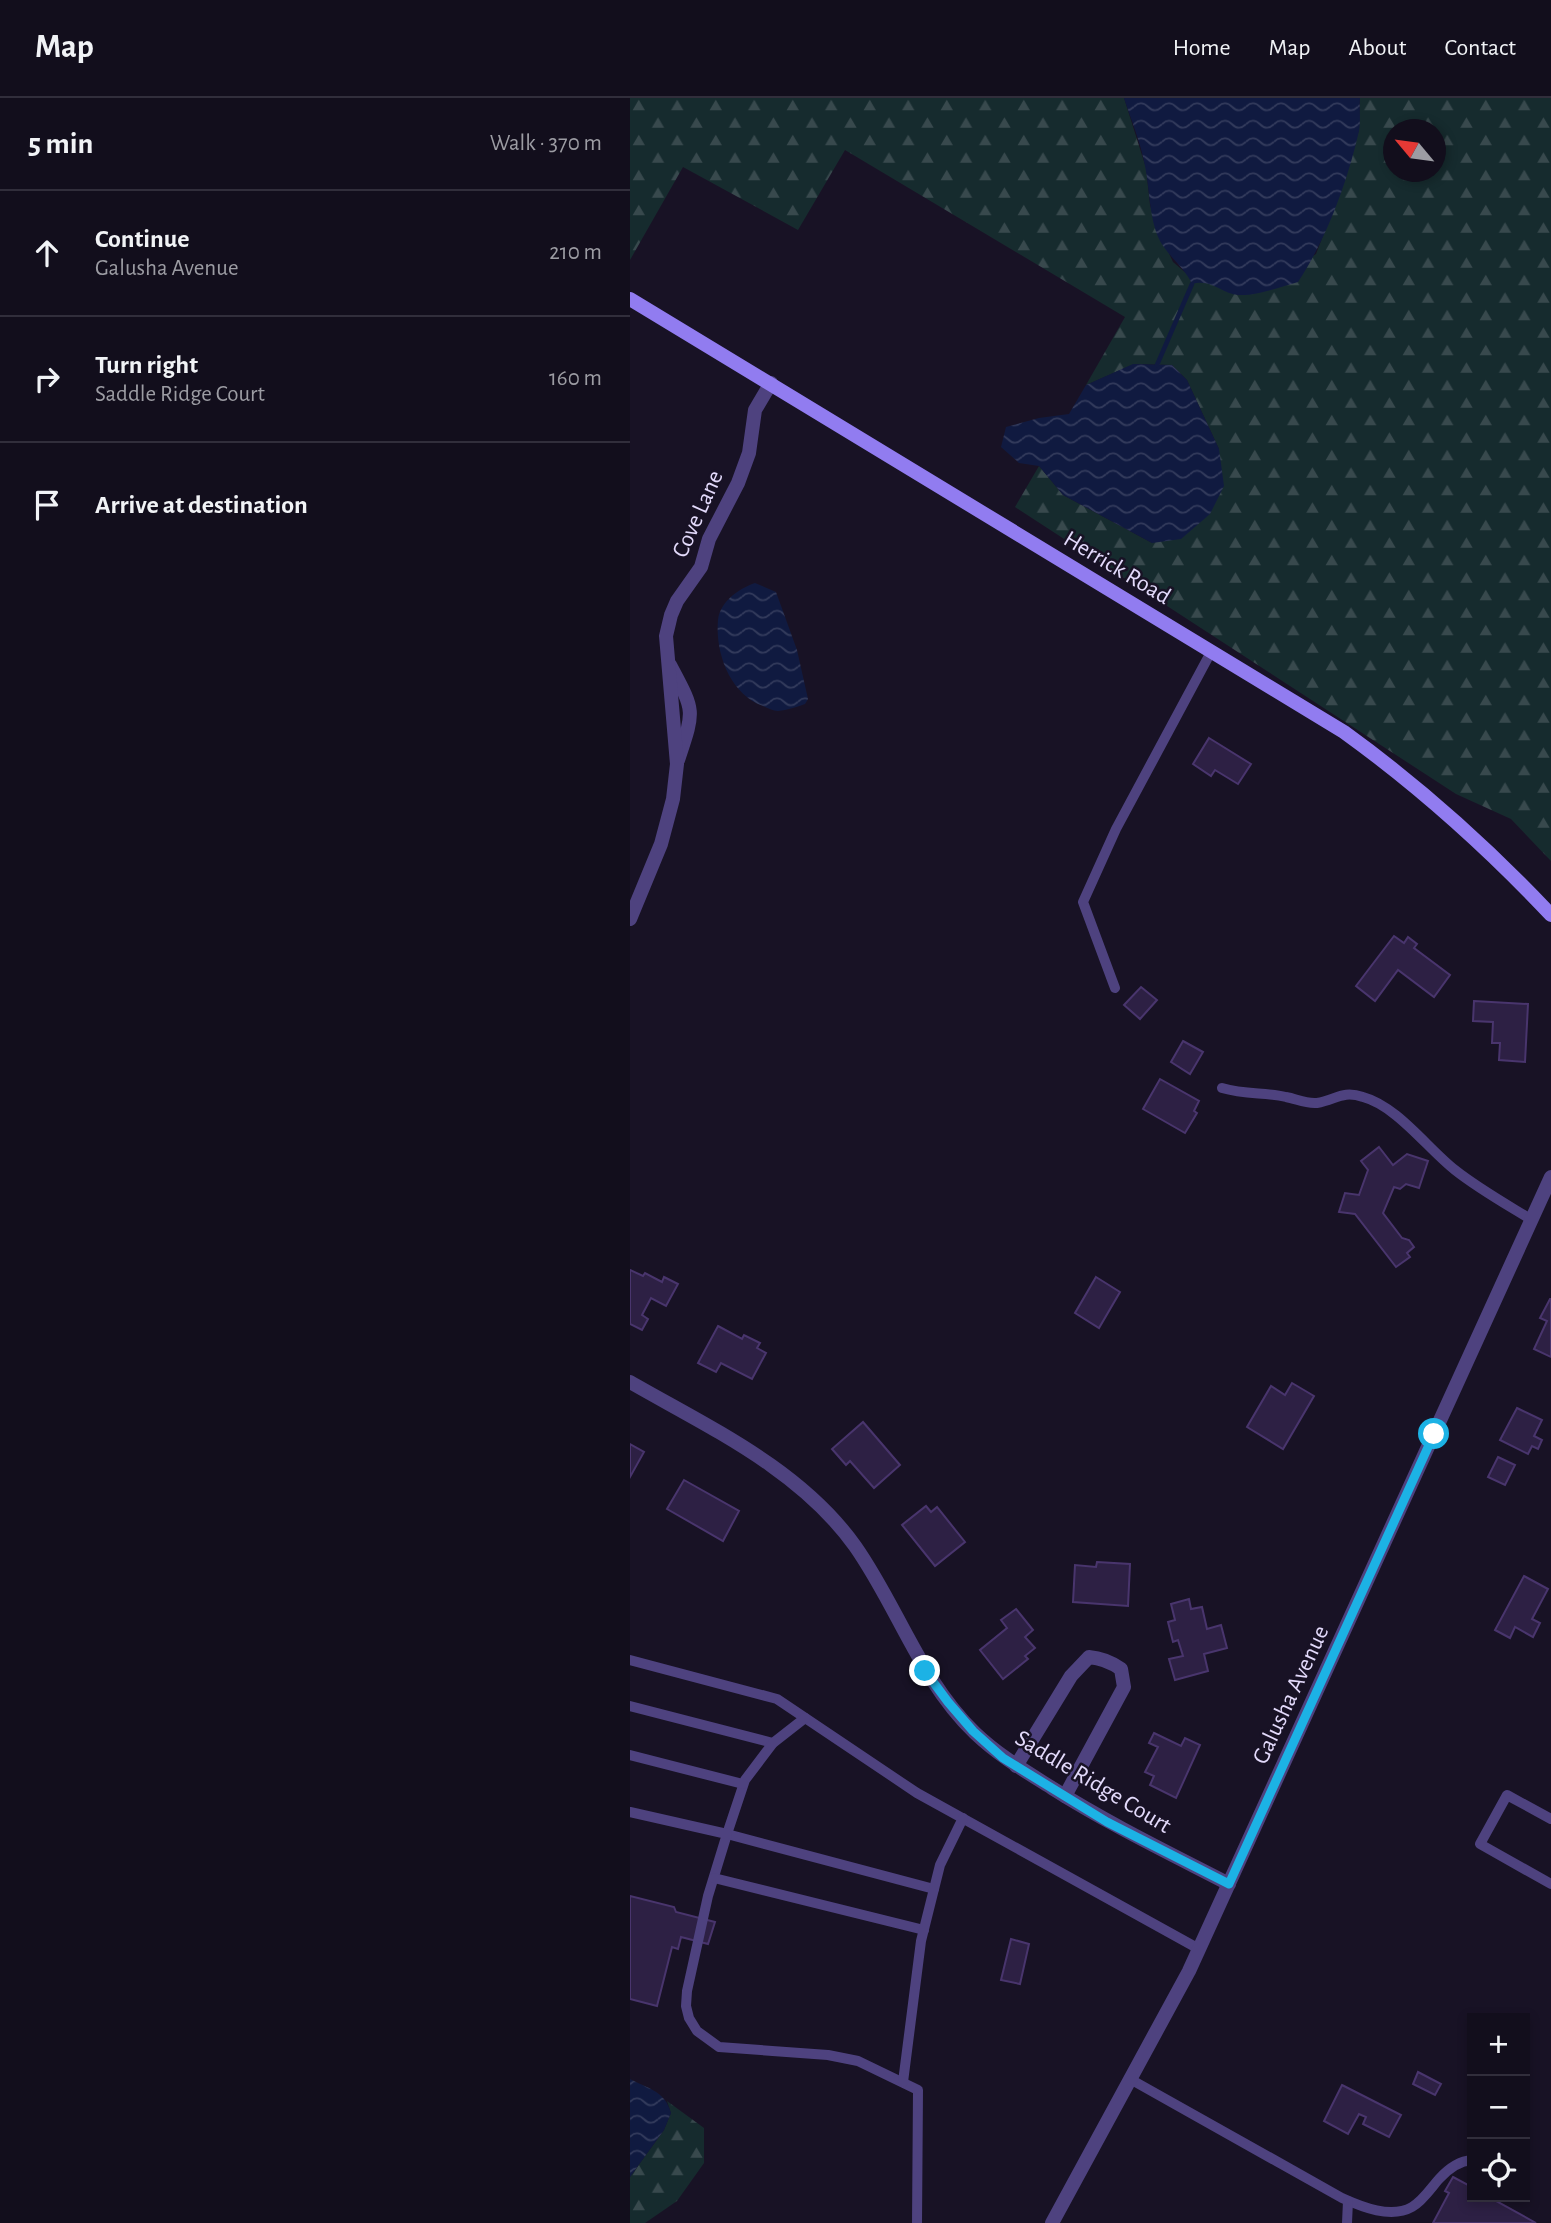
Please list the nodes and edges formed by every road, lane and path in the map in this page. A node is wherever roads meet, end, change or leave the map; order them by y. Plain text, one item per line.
1 (630, 299) edge
2 (771, 383) junction
3 (1211, 652) junction
4 (667, 660) junction
5 (677, 764) junction
6 (1551, 915) edge
7 (630, 919) edge
8 (1115, 988) dead end
9 (1222, 1088) dead end
10 (1551, 1177) edge
11 (1532, 1220) junction
12 (630, 1382) edge
13 (630, 1660) edge
14 (630, 1706) edge
15 (805, 1718) junction
16 (773, 1743) junction
17 (630, 1755) edge
18 (1016, 1766) junction
19 (743, 1784) junction
20 (1065, 1796) junction
21 (630, 1812) edge
22 (963, 1818) junction
23 (1551, 1819) edge
24 (727, 1833) junction
25 (714, 1878) junction
26 (1229, 1884) junction
27 (1551, 1884) edge
28 (934, 1889) junction
29 (923, 1930) junction
30 (1199, 1949) junction
31 (1130, 2079) junction
32 (903, 2082) junction
33 (1467, 2160) edge
34 (1348, 2201) junction
35 (917, 2223) edge
36 (1052, 2223) edge
37 (1347, 2223) edge

1 - 2 street, Herrick Road
2 - 3 street, Herrick Road
2 - 4 street, Cove Lane
3 - 6 street, Herrick Road
3 - 8 lane
4 - 5 street, Cove Lane
4 - 5 street, Cove Lane
5 - 7 street, Cove Lane
9 - 11 lane
10 - 11 street, Galusha Avenue
11 - 26 street, Galusha Avenue
12 - 18 street, Saddle Ridge Court
13 - 15 lane
14 - 16 lane
15 - 16 lane
15 - 22 lane
16 - 19 lane
17 - 19 lane
18 - 20 street, Saddle Ridge Court
18 - 20 street
19 - 24 lane
20 - 26 street, Saddle Ridge Court
21 - 24 lane
22 - 28 lane
22 - 30 lane
23 - 27 lane
24 - 25 lane
24 - 28 lane
25 - 29 lane
25 - 32 lane
26 - 30 street, Galusha Avenue
28 - 29 lane
29 - 32 lane
30 - 31 street, Galusha Avenue
31 - 34 lane
31 - 36 street, Galusha Avenue
32 - 35 lane
33 - 34 lane
34 - 37 lane

